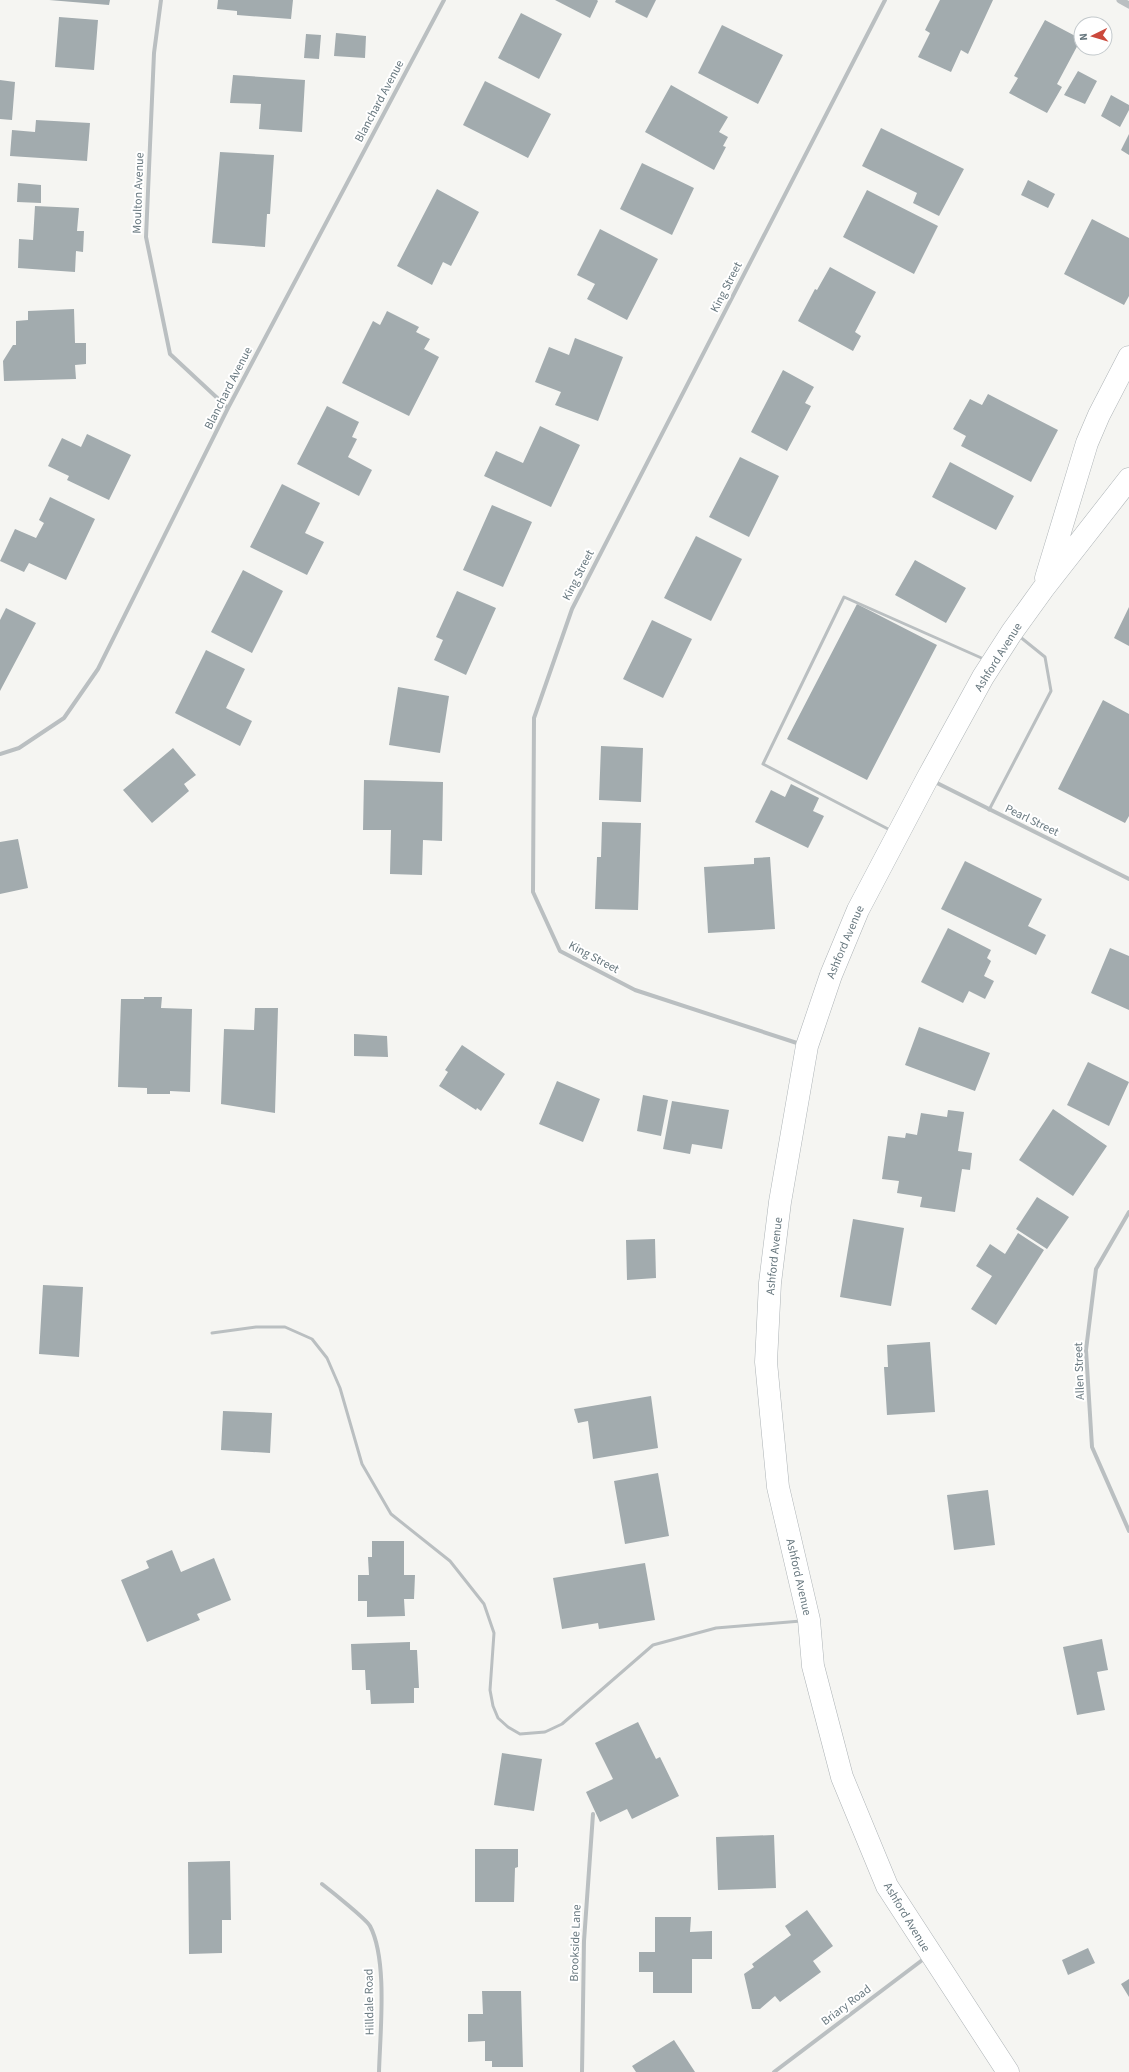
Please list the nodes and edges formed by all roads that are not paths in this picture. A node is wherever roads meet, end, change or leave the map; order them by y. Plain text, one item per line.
1 (162, 0) edge
2 (444, 0) edge
3 (884, 0) edge
4 (1120, 0) edge
5 (1129, 4) edge
6 (1129, 357) edge
7 (228, 408) junction
8 (1129, 479) edge
9 (1043, 589) junction
10 (1012, 632) junction
11 (993, 663) junction
12 (0, 754) edge
13 (927, 779) junction
14 (989, 810) junction
15 (897, 834) junction
16 (1129, 878) edge
17 (807, 1046) junction
18 (1129, 1212) edge
19 (212, 1332) dead end
20 (1129, 1531) edge
21 (809, 1620) junction
22 (593, 1814) dead end
23 (322, 1884) dead end
24 (930, 1954) junction
25 (379, 2072) edge
26 (582, 2072) edge
27 (774, 2072) edge
28 (1008, 2072) edge

1 - 7 street, Moulton Avenue
2 - 7 street, Blanchard Avenue
3 - 17 street, King Street
4 - 5 street
6 - 9 main road
7 - 12 street, Blanchard Avenue
8 - 9 main road, Ashford Avenue
9 - 10 main road, Ashford Avenue
10 - 11 main road, Ashford Avenue
10 - 14 lane
11 - 13 main road, Ashford Avenue
11 - 15 lane
13 - 14 street, Pearl Street
13 - 15 main road, Ashford Avenue
14 - 16 street, Pearl Street
15 - 17 main road, Ashford Avenue
17 - 21 main road, Ashford Avenue
18 - 20 street, Allen Street
19 - 21 lane
21 - 24 main road, Ashford Avenue
22 - 26 street, Brookside Lane
23 - 25 street, Hilldale Road
24 - 27 street, Briary Road
24 - 28 main road, Ashford Avenue

